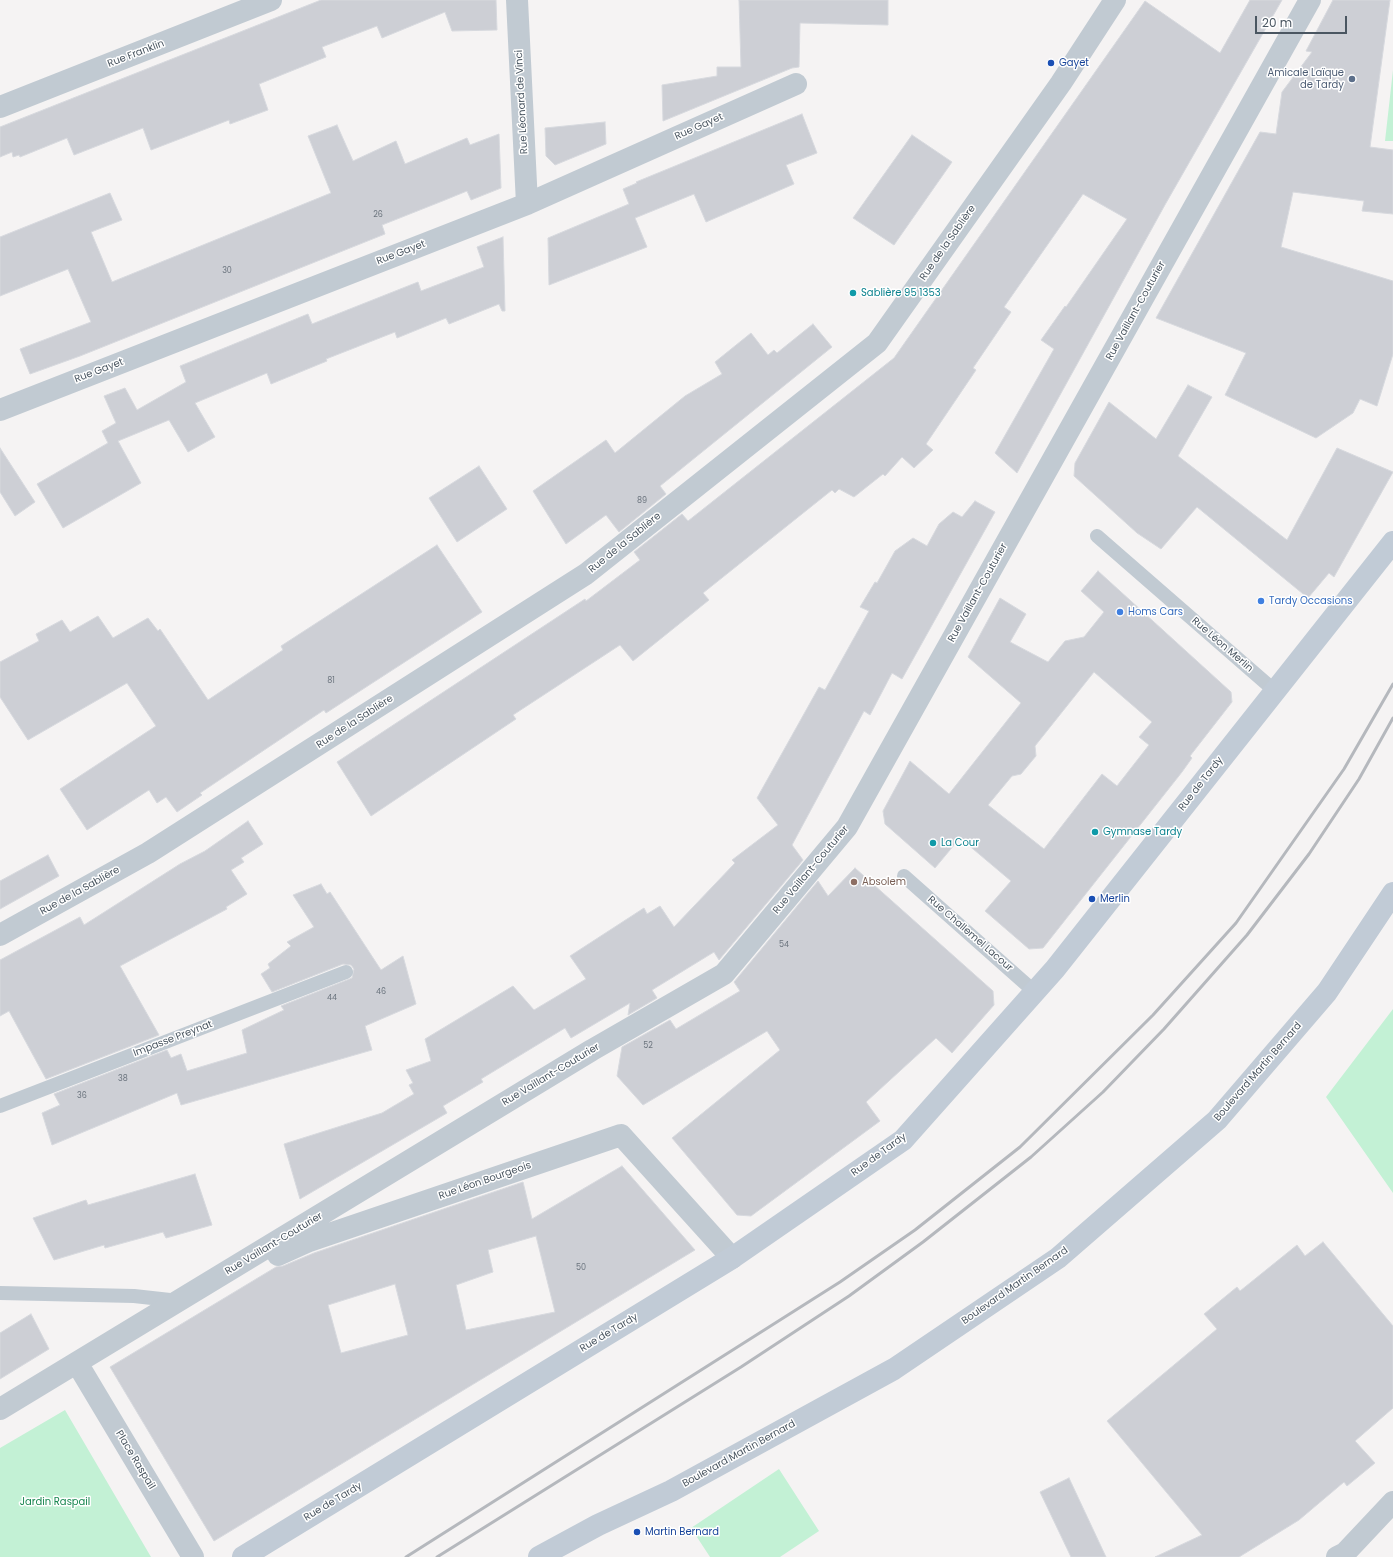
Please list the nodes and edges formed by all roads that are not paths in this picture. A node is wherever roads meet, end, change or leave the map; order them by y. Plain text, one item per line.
1 (271, 0) edge
2 (517, 0) edge
3 (1115, 0) edge
4 (1310, 0) edge
5 (796, 84) dead end
6 (0, 107) edge
7 (527, 204) junction
8 (0, 410) edge
9 (1097, 536) dead end
10 (1393, 542) edge
11 (1275, 690) junction
12 (904, 876) dead end
13 (1393, 893) edge
14 (0, 935) edge
15 (346, 972) dead end
16 (1036, 992) junction
17 (0, 1106) edge
18 (732, 1258) junction
19 (0, 1293) edge
20 (188, 1296) junction
21 (77, 1363) junction
22 (0, 1409) edge
23 (1393, 1502) edge
24 (193, 1557) edge
25 (243, 1557) edge
26 (539, 1557) edge
27 (1338, 1557) edge

1 - 6 street, Rue Franklin
2 - 7 street, Rue Léonard de Vinci
3 - 14 street, Rue de la Sablière
4 - 20 street, Rue Vaillant-Couturier
5 - 7 street, Rue Gayet
7 - 8 street, Rue Gayet
9 - 11 lane, Rue Léon Merlin
10 - 11 main road, Rue de Tardy
11 - 16 main road, Rue de Tardy
12 - 16 lane, Rue Challemel Lacour
13 - 26 main road, Boulevard Martin Bernard
15 - 17 lane, Impasse Preynat
16 - 18 main road, Rue de Tardy
18 - 20 street, Rue Léon Bourgeois
18 - 25 main road, Rue de Tardy
19 - 20 lane
20 - 21 street, Rue Vaillant-Couturier
21 - 22 street, Rue Vaillant-Couturier
21 - 24 street, Place Raspail
23 - 27 street

